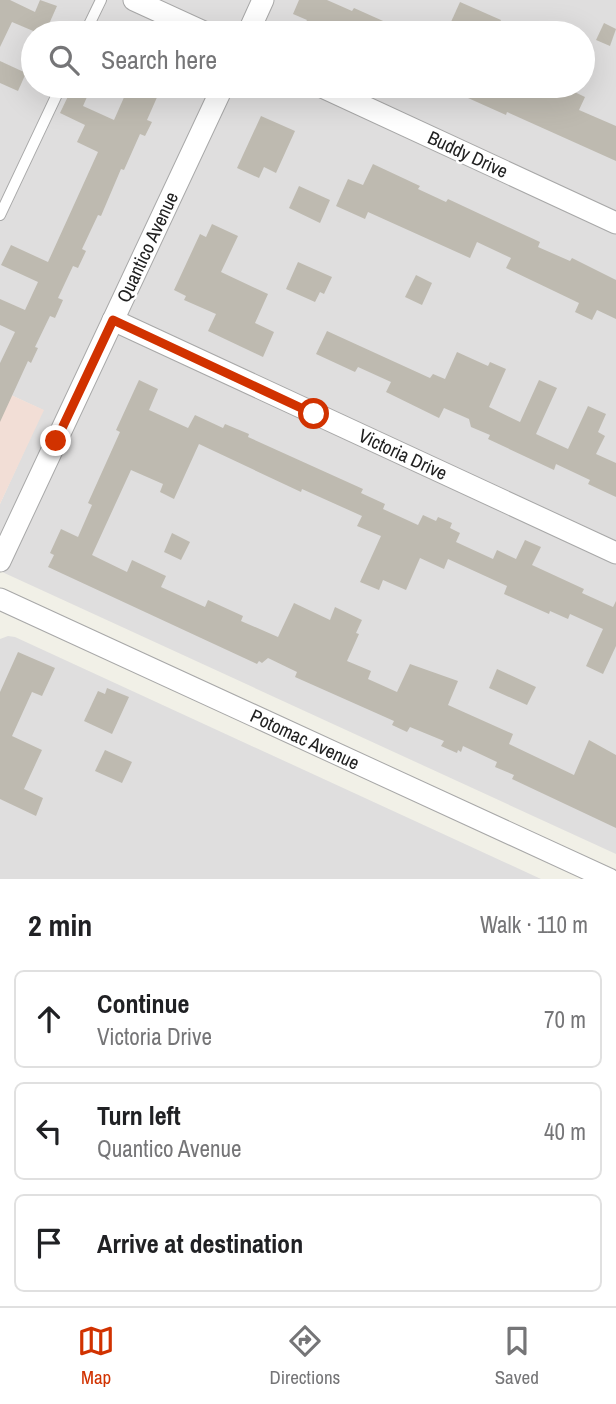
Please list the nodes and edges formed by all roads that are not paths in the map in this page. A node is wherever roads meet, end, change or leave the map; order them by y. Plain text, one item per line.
1 (101, 0) edge
2 (134, 0) edge
3 (263, 0) edge
4 (91, 21) edge
5 (180, 21) edge
6 (253, 21) edge
7 (55, 98) edge
8 (217, 98) edge
9 (346, 98) edge
10 (0, 215) edge
11 (616, 223) edge
12 (113, 320) junction
13 (616, 553) edge
14 (0, 561) edge
15 (0, 598) edge
16 (609, 879) edge

1 - 4 lane
2 - 5 street
3 - 6 street
7 - 10 lane
8 - 12 street, Quantico Avenue
9 - 11 street, Buddy Drive
12 - 13 street, Victoria Drive
12 - 14 street, Quantico Avenue
15 - 16 street, Potomac Avenue

